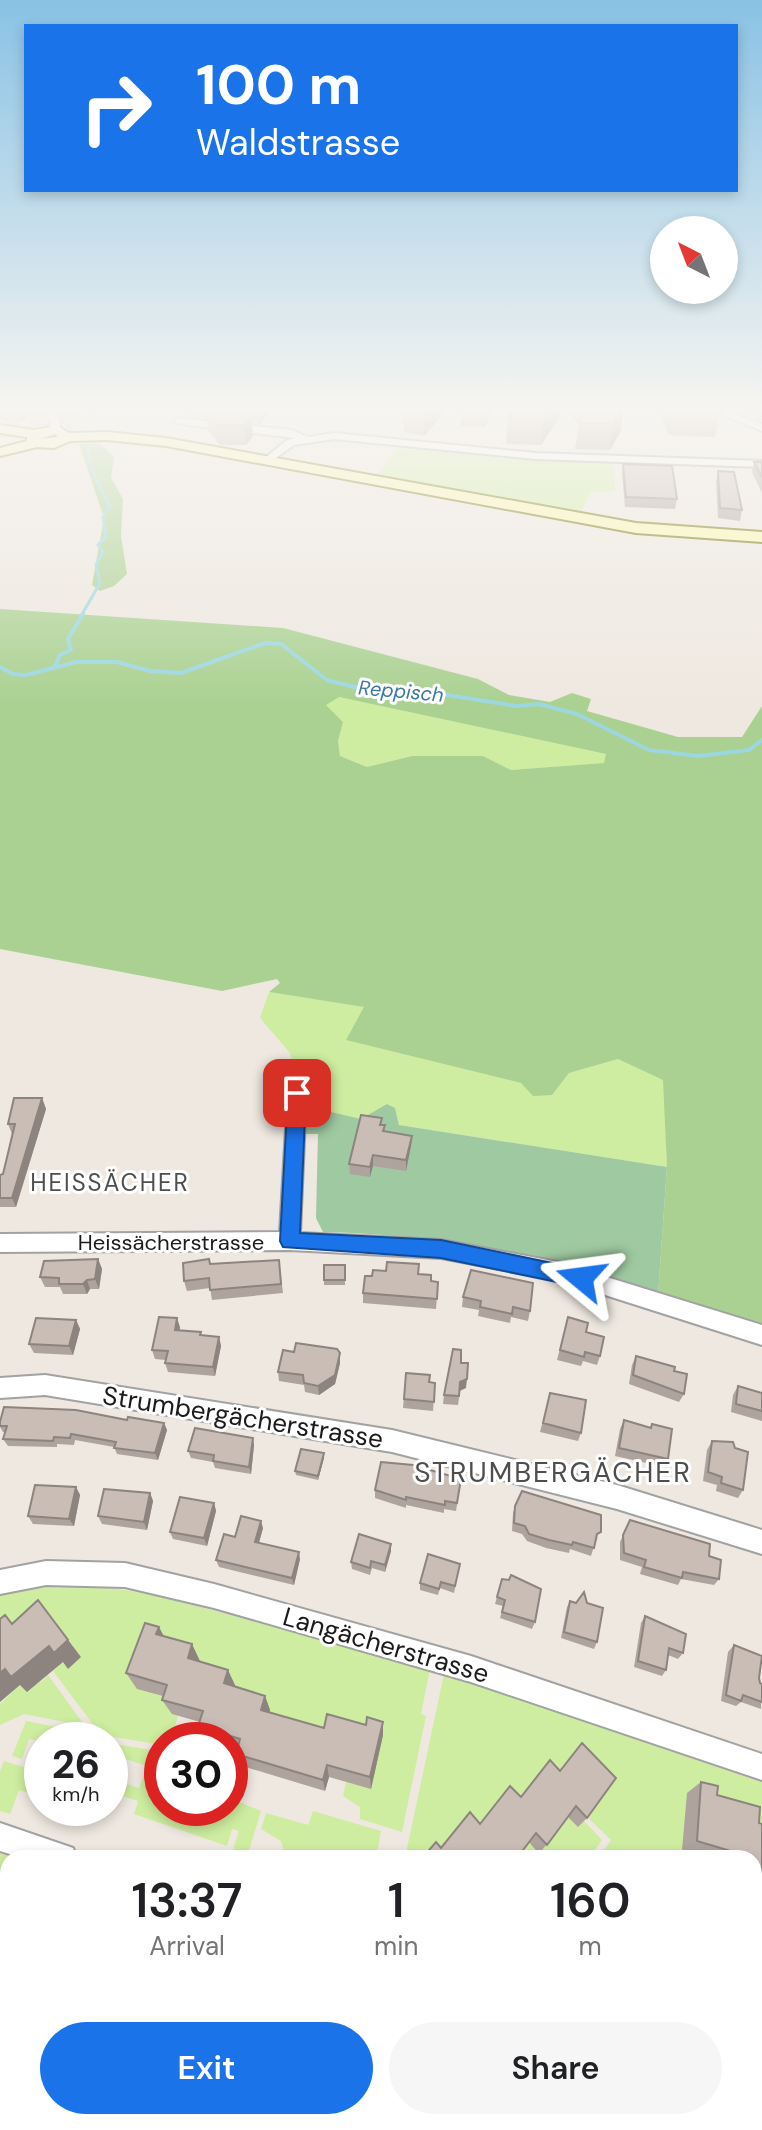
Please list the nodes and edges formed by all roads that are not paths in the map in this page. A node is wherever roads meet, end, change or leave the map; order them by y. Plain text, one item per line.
1 (518, 506) edge
2 (762, 537) edge
3 (297, 1093) dead end
4 (290, 1241) junction
5 (0, 1243) edge
6 (762, 1335) edge
7 (0, 1388) edge
8 (762, 1542) edge
9 (0, 1582) edge
10 (762, 1767) edge
11 (0, 1837) edge
12 (39, 1850) edge

1 - 2 main road
3 - 4 street
4 - 5 street, Heissächerstrasse
4 - 6 street, Heissächerstrasse
7 - 8 street, Strumbergächerstrasse
9 - 10 street, Langächerstrasse
11 - 12 street

